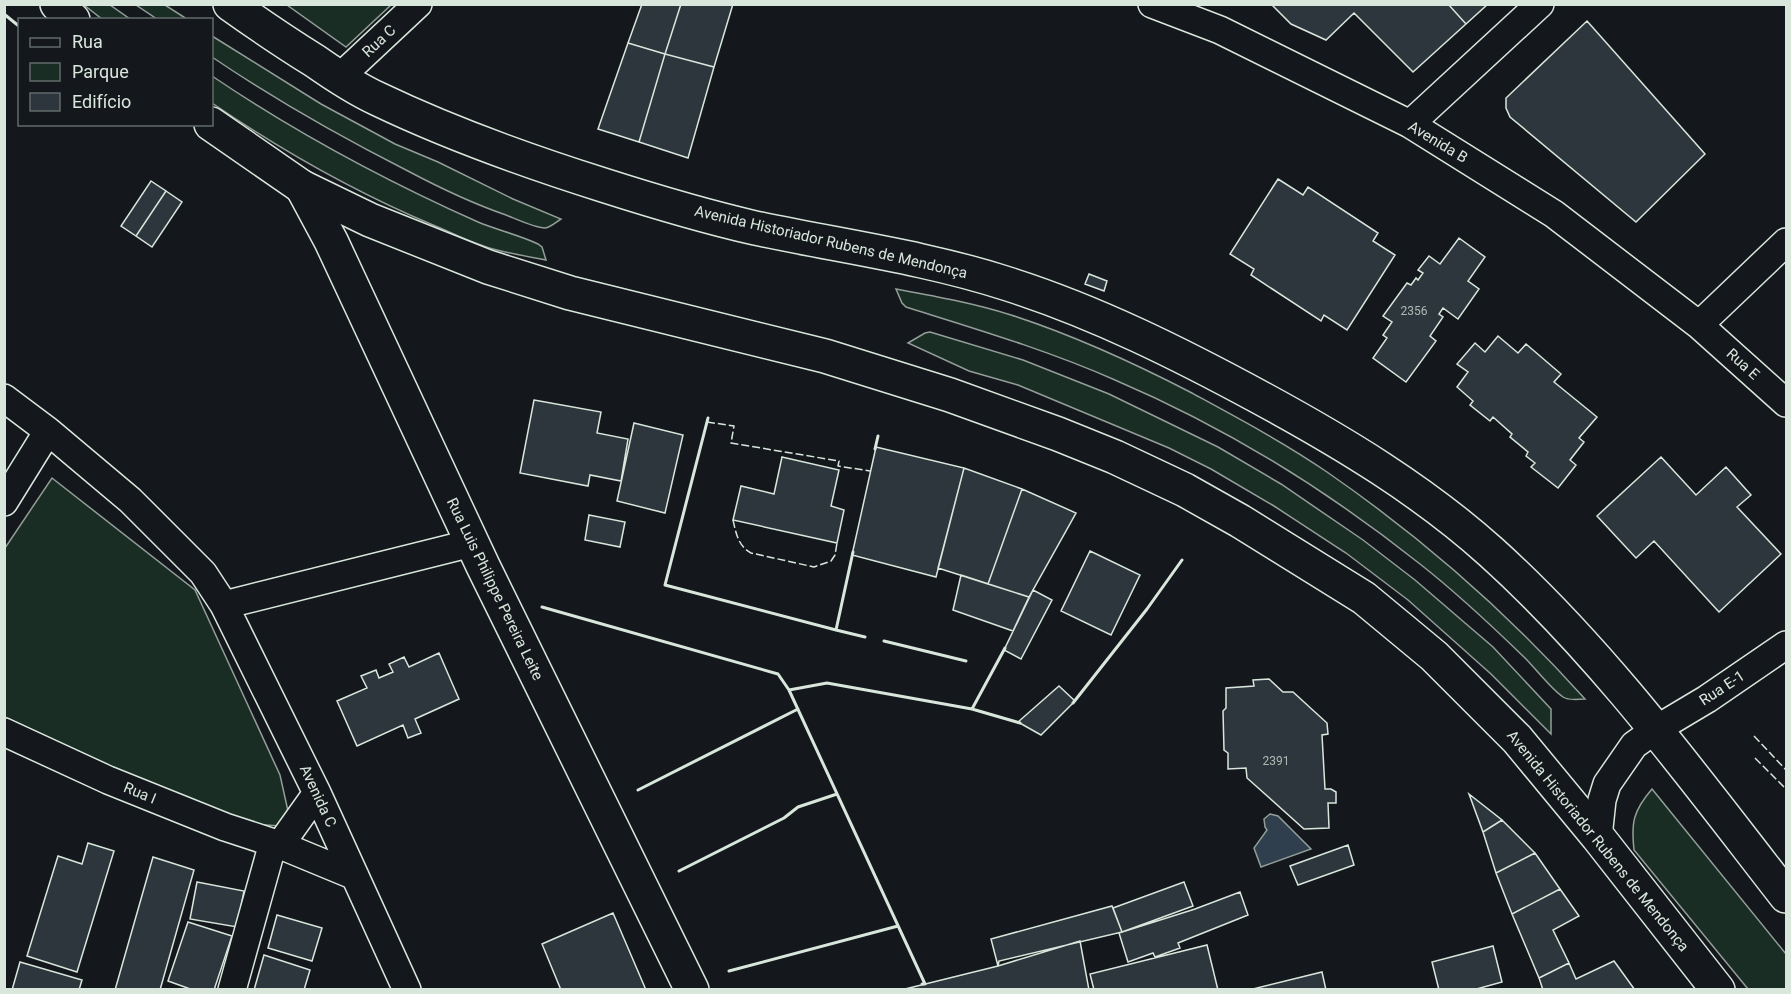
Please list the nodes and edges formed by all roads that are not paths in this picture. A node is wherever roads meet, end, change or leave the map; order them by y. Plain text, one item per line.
1 (57, 4) edge
2 (230, 4) edge
3 (418, 4) edge
4 (1152, 4) edge
5 (1540, 4) edge
6 (71, 18) edge
7 (340, 77) junction
8 (1410, 124) junction
9 (213, 125) edge
10 (302, 187) junction
11 (1786, 242) edge
12 (1699, 325) junction
13 (4, 398) edge
14 (1786, 403) edge
15 (48, 431) junction
16 (4, 502) edge
17 (472, 543) junction
18 (224, 605) junction
19 (1786, 645) edge
20 (1655, 730) junction
21 (4, 732) edge
22 (317, 793) junction
23 (1598, 837) junction
24 (277, 844) junction
25 (355, 876) junction
26 (1786, 896) edge
27 (232, 990) edge
28 (407, 990) edge
29 (692, 990) edge
30 (1718, 990) edge

1 - 6 main road
2 - 7 main road, Avenida Historiador Rubens de Mendonça
3 - 7 street, Rua C
4 - 8 street, Avenida B
5 - 8 street
7 - 20 main road, Avenida Historiador Rubens de Mendonça
8 - 12 street, Avenida B
9 - 10 main road, Avenida Historiador Rubens de Mendonça
10 - 17 main road, Rua Luis Philippe Pereira Leite
10 - 23 main road, Avenida Historiador Rubens de Mendonça
11 - 12 street
12 - 14 street, Rua E
13 - 15 street, Avenida C
15 - 16 street
15 - 18 street, Avenida C
17 - 18 street
17 - 29 main road, Rua Luis Philippe Pereira Leite
18 - 22 street, Avenida C
19 - 20 street, Rua E-1
20 - 23 street, Rua E-1
20 - 26 main road, Avenida Historiador Rubens de Mendonça
21 - 24 street, Rua I
22 - 24 street
22 - 25 street, Avenida C
23 - 30 main road, Avenida Historiador Rubens de Mendonça
24 - 25 street, Rua I
24 - 27 street
25 - 28 street, Avenida C

